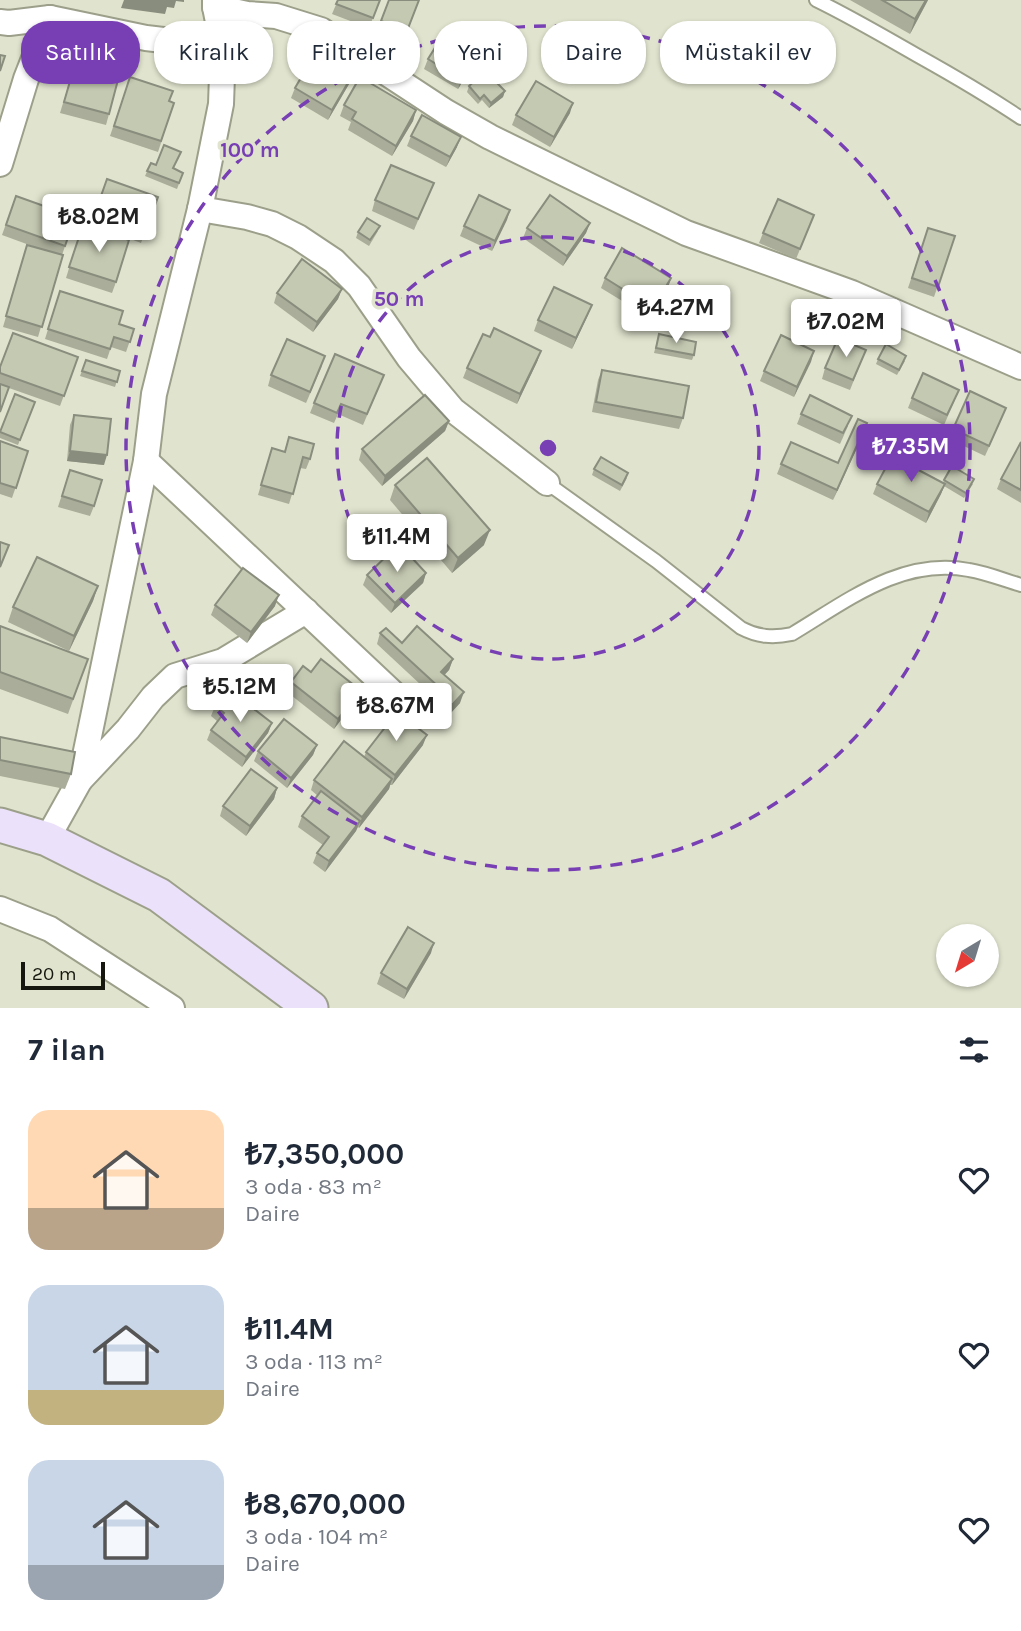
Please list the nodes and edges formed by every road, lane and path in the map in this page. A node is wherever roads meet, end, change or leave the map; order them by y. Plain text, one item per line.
1 (816, 0) edge
2 (215, 4) edge
3 (50, 18) junction
4 (0, 22) edge
5 (154, 39) edge
6 (222, 84) edge
7 (1021, 118) edge
8 (0, 164) edge
9 (200, 209) junction
10 (1021, 367) edge
11 (146, 461) junction
12 (547, 484) joint
13 (1021, 585) edge
14 (306, 611) junction
15 (414, 713) dead end
16 (80, 780) junction
17 (0, 825) edge
18 (47, 839) junction
19 (0, 909) edge
20 (172, 1008) edge
21 (311, 1008) edge

1 - 7 lane
2 - 10 street
3 - 4 street
3 - 5 street
3 - 8 street
6 - 9 street
9 - 11 street
9 - 12 street
11 - 14 street
11 - 16 street
12 - 13 lane
14 - 15 street
14 - 16 street
16 - 18 street
17 - 18 main road
18 - 21 main road
19 - 20 street

